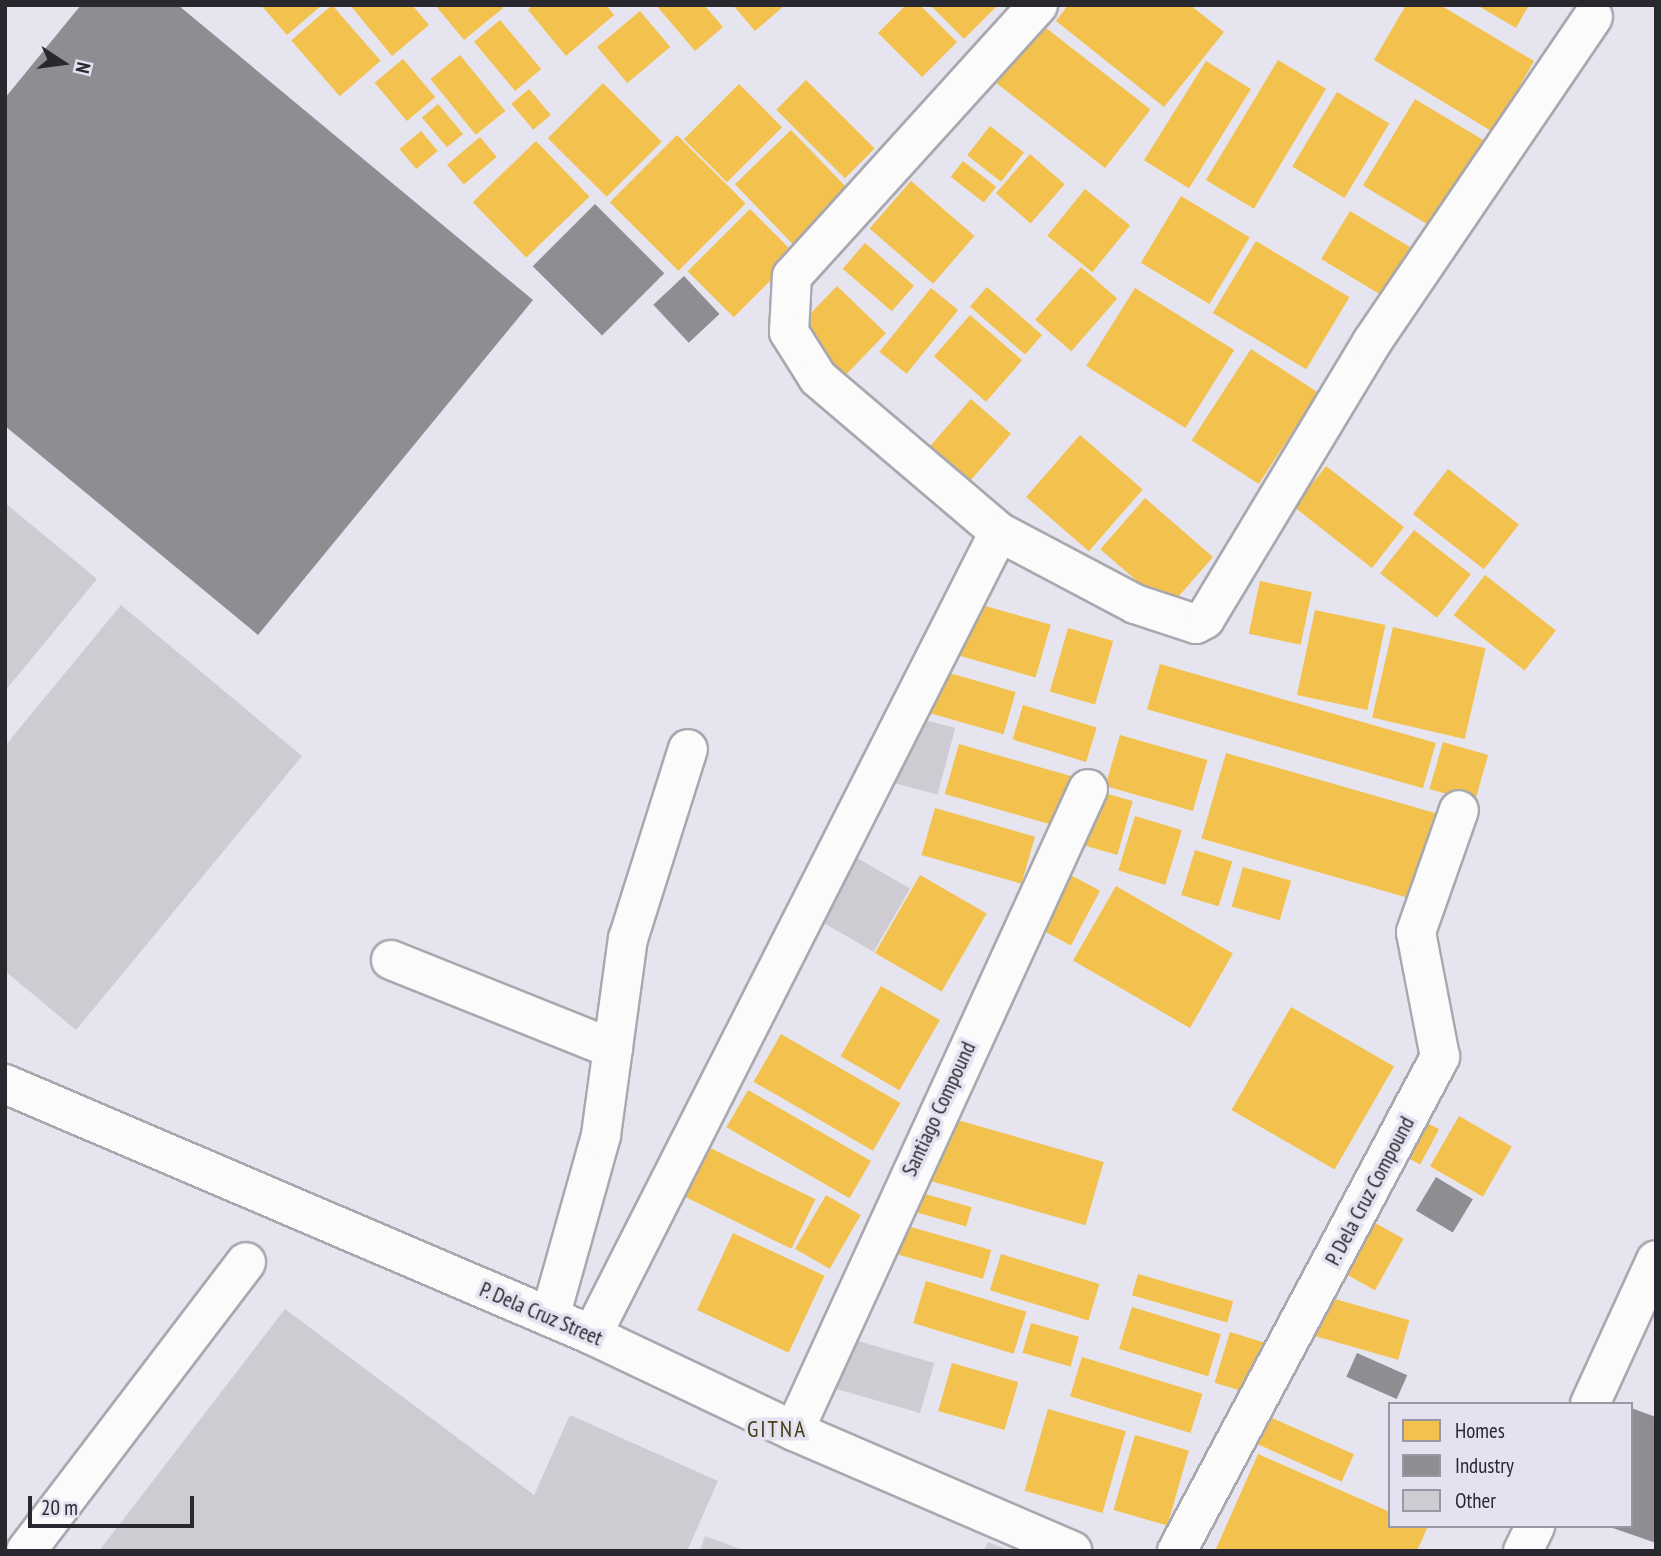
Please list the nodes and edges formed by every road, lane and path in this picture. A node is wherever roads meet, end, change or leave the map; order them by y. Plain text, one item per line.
1 (1038, 5) edge
2 (1593, 17) dead end
3 (999, 532) junction
4 (688, 749) dead end
5 (1088, 789) dead end
6 (1459, 810) dead end
7 (391, 960) dead end
8 (613, 1049) junction
9 (5, 1084) edge
10 (1656, 1260) edge
11 (246, 1262) dead end
12 (550, 1317) junction
13 (592, 1335) junction
14 (1591, 1402) edge
15 (794, 1431) junction
16 (1534, 1528) edge
17 (26, 1551) edge
18 (1073, 1551) edge
19 (1177, 1551) edge
20 (1523, 1551) edge

1 - 3 street
2 - 3 street
3 - 13 street
4 - 8 street
5 - 15 street, Santiago Compound
6 - 19 street, P. Dela Cruz Compound
7 - 8 street
8 - 12 street
9 - 12 street, P. Dela Cruz Street
10 - 14 street
11 - 17 street
12 - 13 street, P. Dela Cruz Street
13 - 15 street, P. Dela Cruz Street
15 - 18 street, P. Dela Cruz Street
16 - 20 street

